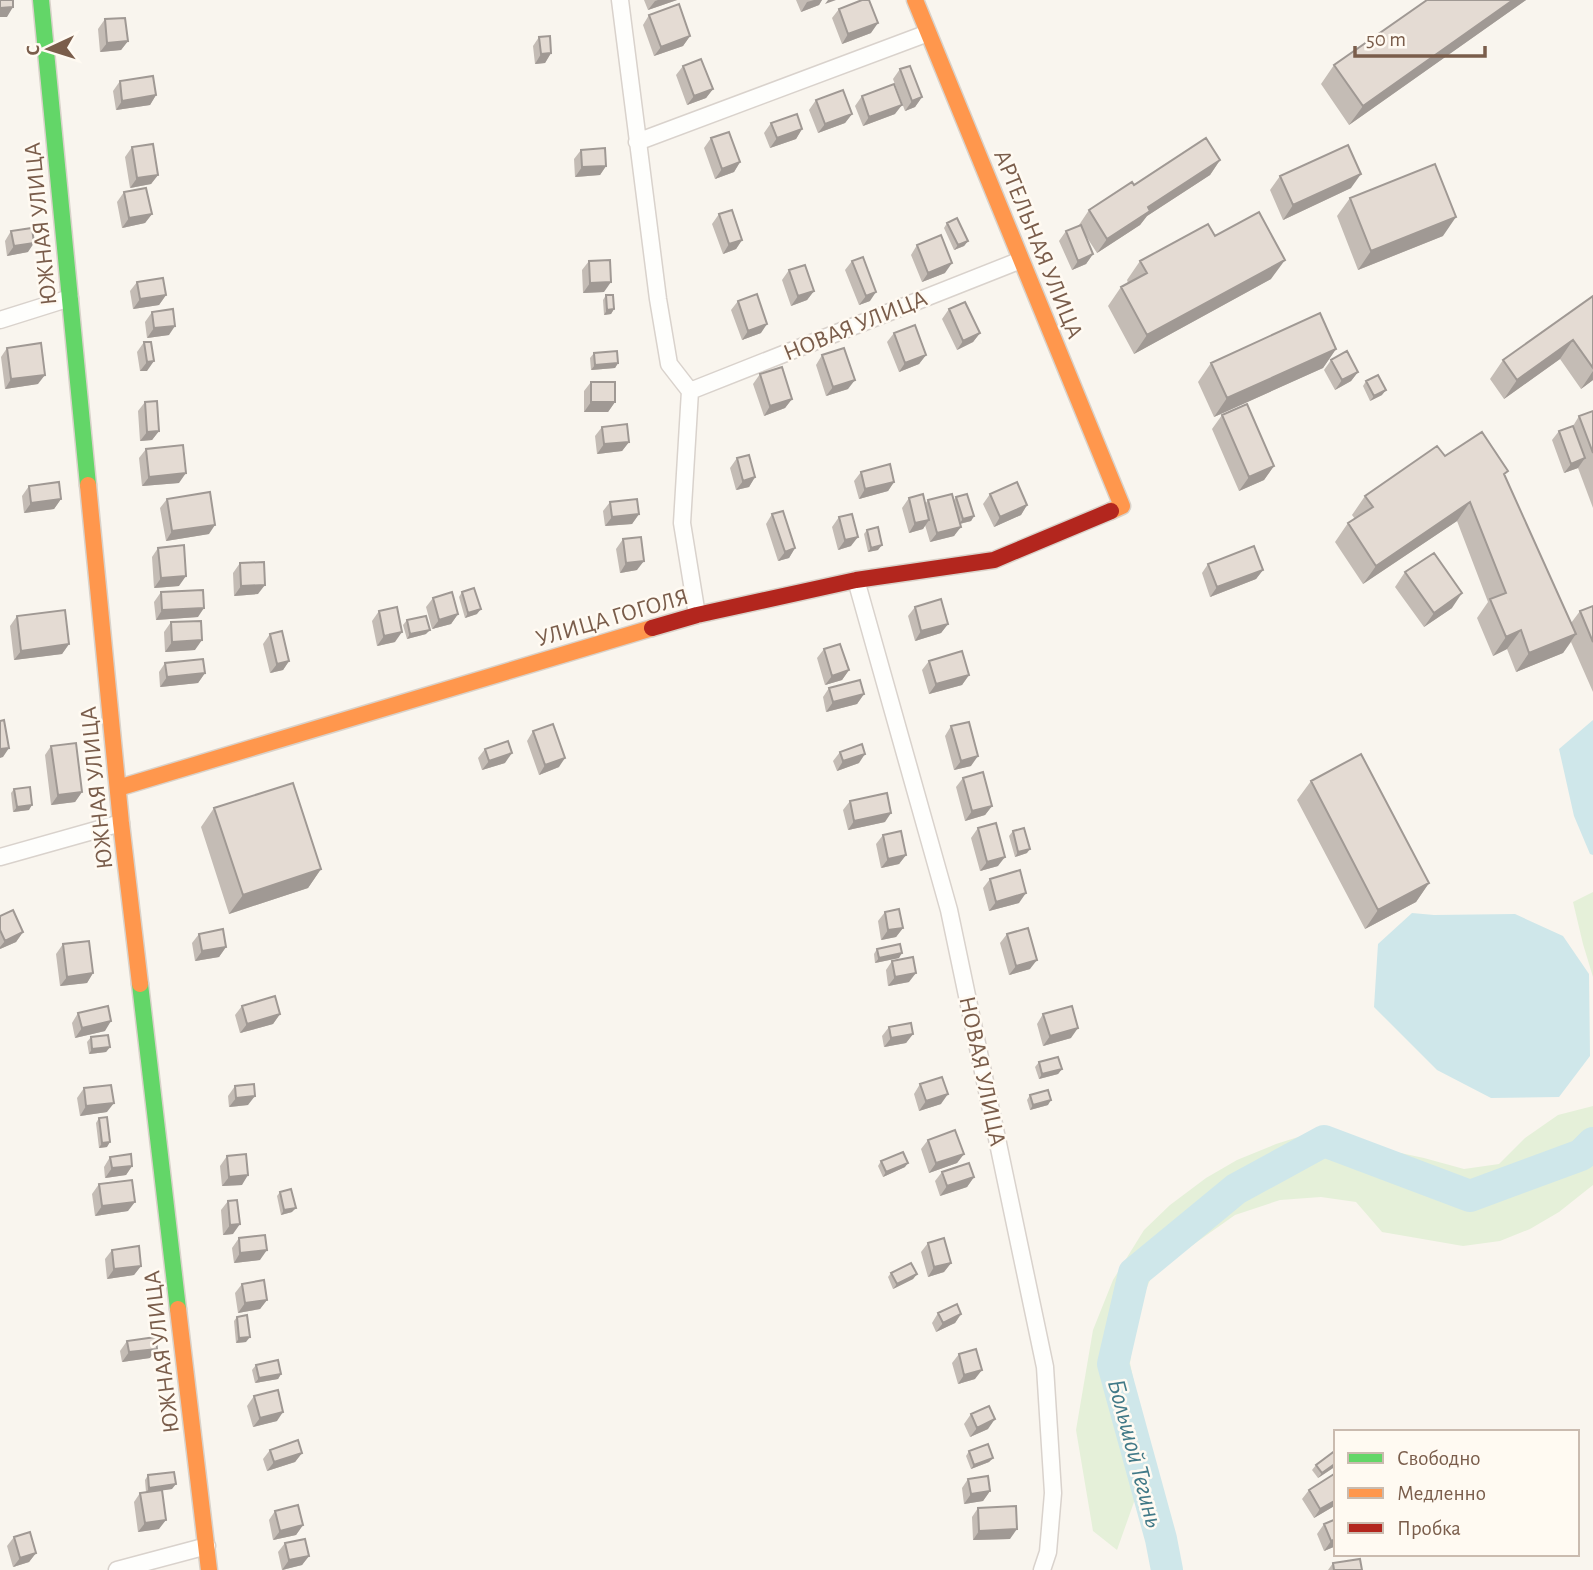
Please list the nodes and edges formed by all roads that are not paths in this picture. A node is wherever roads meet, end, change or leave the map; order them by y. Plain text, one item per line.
1 (41, 0) edge
2 (620, 0) edge
3 (915, 0) edge
4 (928, 33) junction
5 (637, 142) junction
6 (1021, 260) junction
7 (70, 298) junction
8 (0, 320) edge
9 (690, 391) junction
10 (1122, 506) joint
11 (856, 580) junction
12 (697, 615) junction
13 (118, 788) junction
14 (121, 823) junction
15 (0, 857) edge
16 (206, 1546) junction
17 (117, 1570) edge
18 (209, 1570) edge
19 (1042, 1570) edge

1 - 7 street, ЮЖНАЯ УЛИЦА
2 - 5 street
3 - 4 street, АРТЕЛЬНАЯ УЛИЦА
4 - 5 street
4 - 6 street, АРТЕЛЬНАЯ УЛИЦА
5 - 9 street
6 - 9 street, НОВАЯ УЛИЦА
6 - 10 street, АРТЕЛЬНАЯ УЛИЦА
7 - 8 street
7 - 13 street, ЮЖНАЯ УЛИЦА
9 - 12 street
10 - 11 street, УЛИЦА ГОГОЛЯ
11 - 12 street, УЛИЦА ГОГОЛЯ
11 - 19 street, НОВАЯ УЛИЦА
12 - 13 street, УЛИЦА ГОГОЛЯ
13 - 14 street, ЮЖНАЯ УЛИЦА
14 - 15 street
14 - 16 street, ЮЖНАЯ УЛИЦА
16 - 17 street
16 - 18 street, ЮЖНАЯ УЛИЦА

